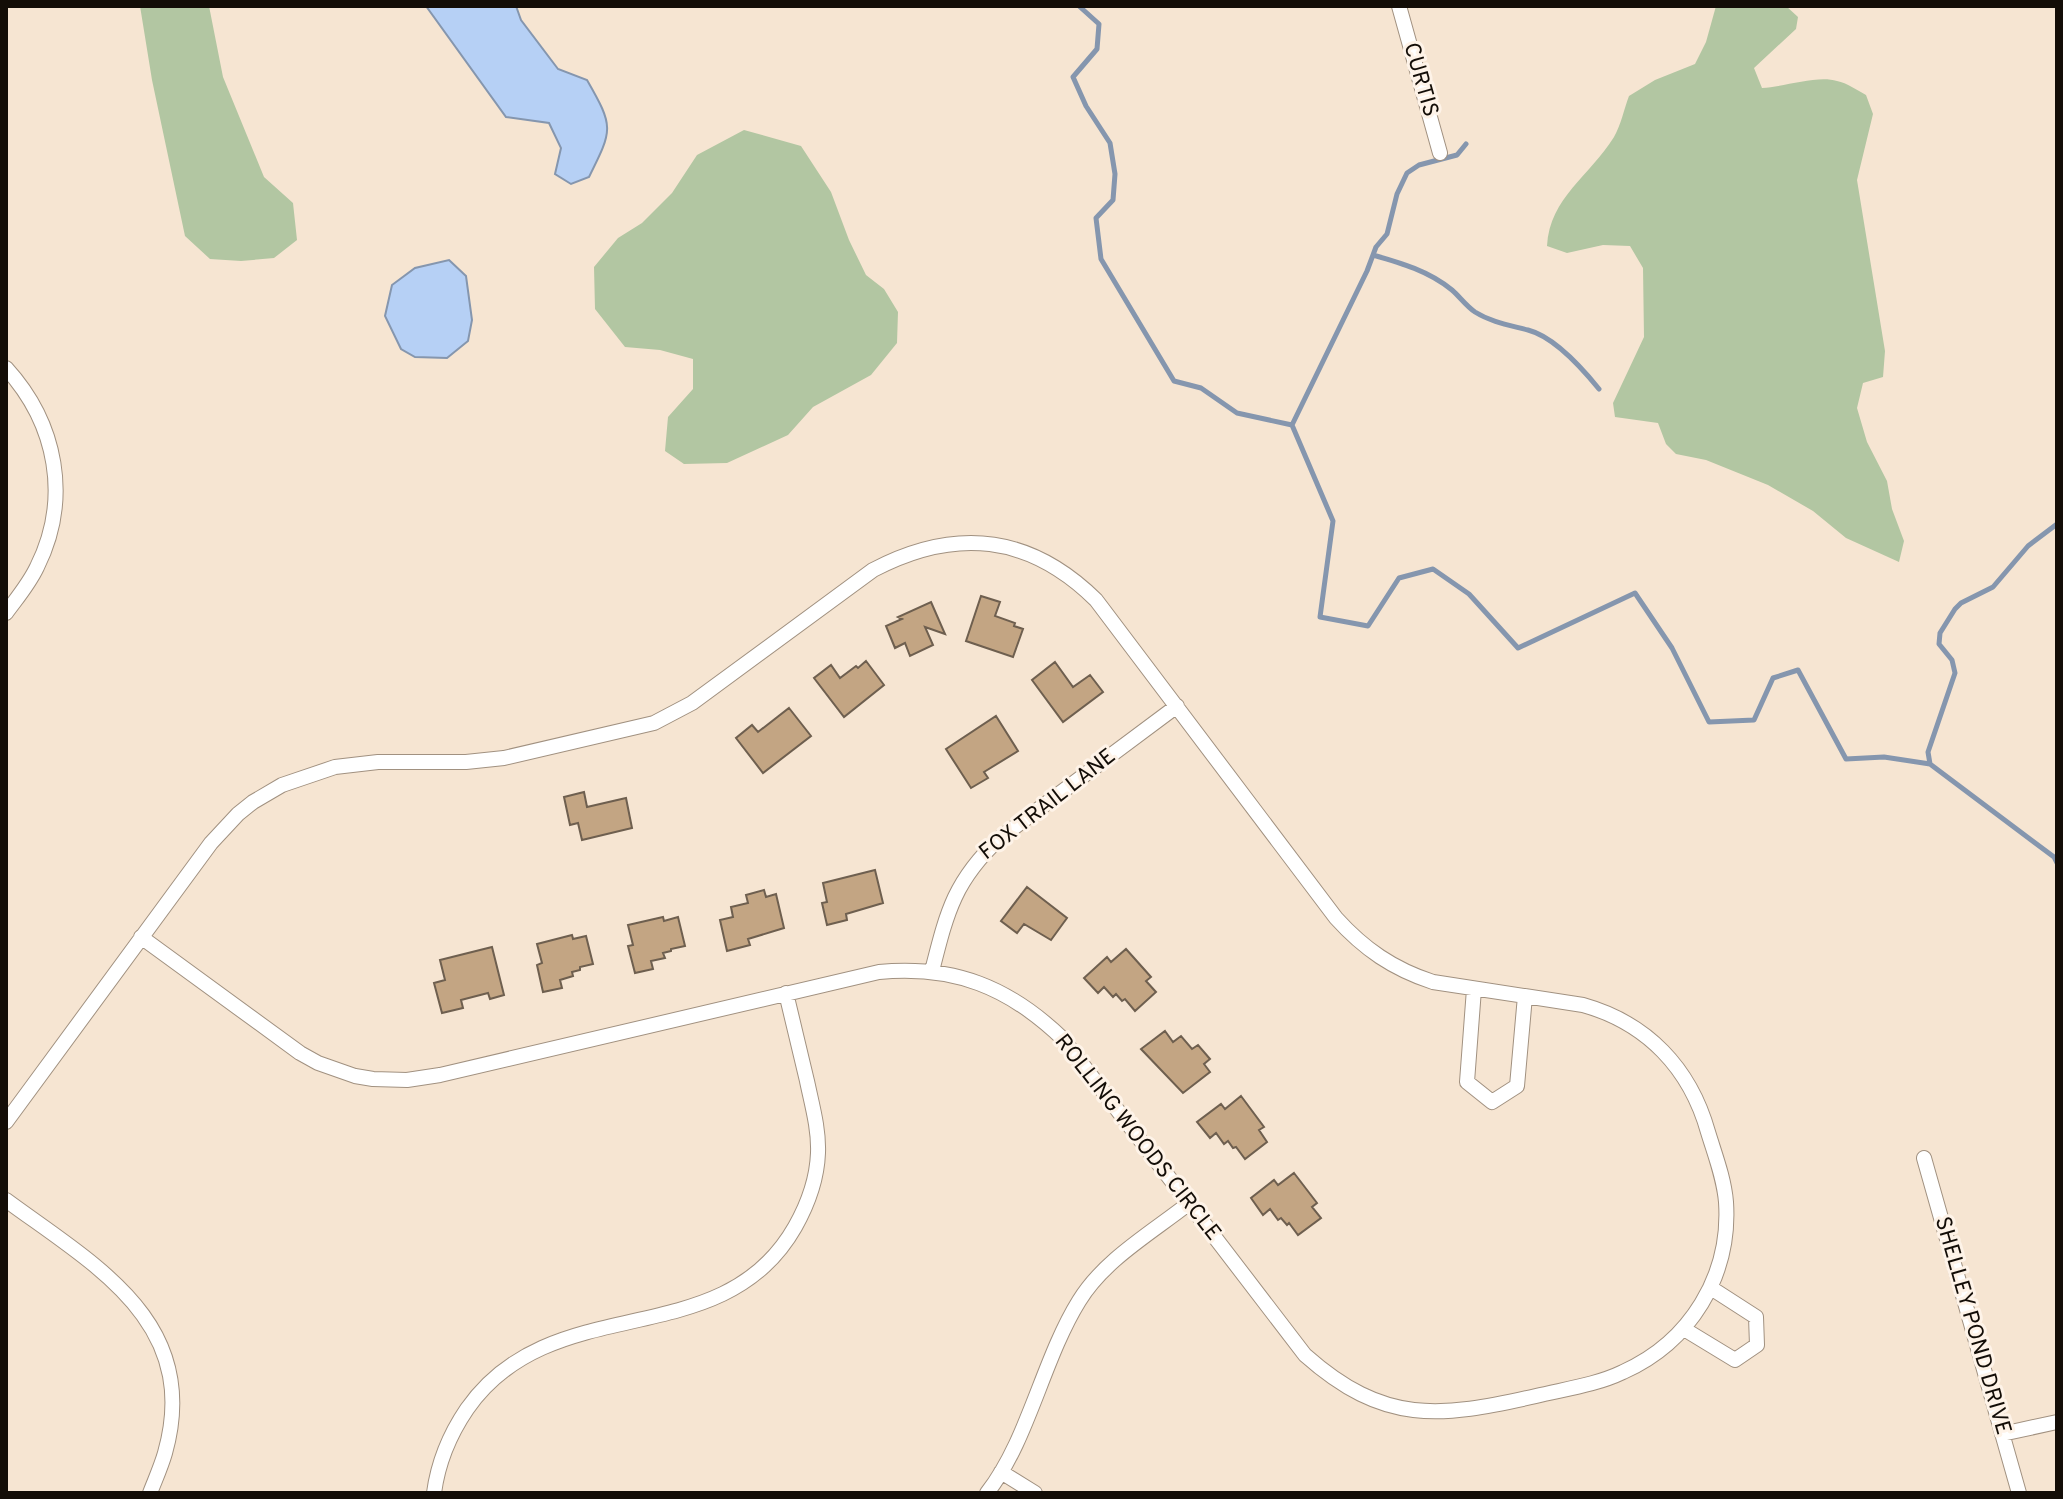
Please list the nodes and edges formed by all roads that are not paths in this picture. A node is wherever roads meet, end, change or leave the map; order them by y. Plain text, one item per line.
1 (1399, 6) edge
2 (1440, 153) dead end
3 (6, 368) edge
4 (6, 613) edge
5 (1177, 706) junction
6 (141, 937) junction
7 (932, 971) junction
8 (1474, 989) junction
9 (786, 993) junction
10 (1525, 996) junction
11 (6, 1122) edge
12 (1924, 1158) dead end
13 (6, 1200) edge
14 (1188, 1204) junction
15 (1711, 1288) junction
16 (1684, 1329) junction
17 (2057, 1422) edge
18 (2002, 1434) junction
19 (1001, 1472) junction
20 (150, 1493) edge
21 (434, 1493) edge
22 (987, 1493) edge
23 (1035, 1493) edge
24 (2019, 1493) edge

1 - 2 street, CURTIS
3 - 4 street
5 - 6 street, ROLLING WOODS CIRCLE
5 - 7 street, FOX TRAIL LANE
5 - 8 street, ROLLING WOODS CIRCLE
6 - 9 street, ROLLING WOODS CIRCLE
6 - 11 street, ROLLING WOODS CIRCLE
7 - 9 street, ROLLING WOODS CIRCLE
7 - 14 street, ROLLING WOODS CIRCLE
8 - 10 street, ROLLING WOODS CIRCLE
8 - 10 street
9 - 21 street
10 - 15 street, ROLLING WOODS CIRCLE
12 - 18 street, SHELLEY POND DRIVE
13 - 20 street
14 - 16 street, ROLLING WOODS CIRCLE
14 - 19 street
15 - 16 street, ROLLING WOODS CIRCLE
15 - 16 street
17 - 18 street
18 - 24 street, SHELLEY POND DRIVE
19 - 22 street
19 - 23 street

